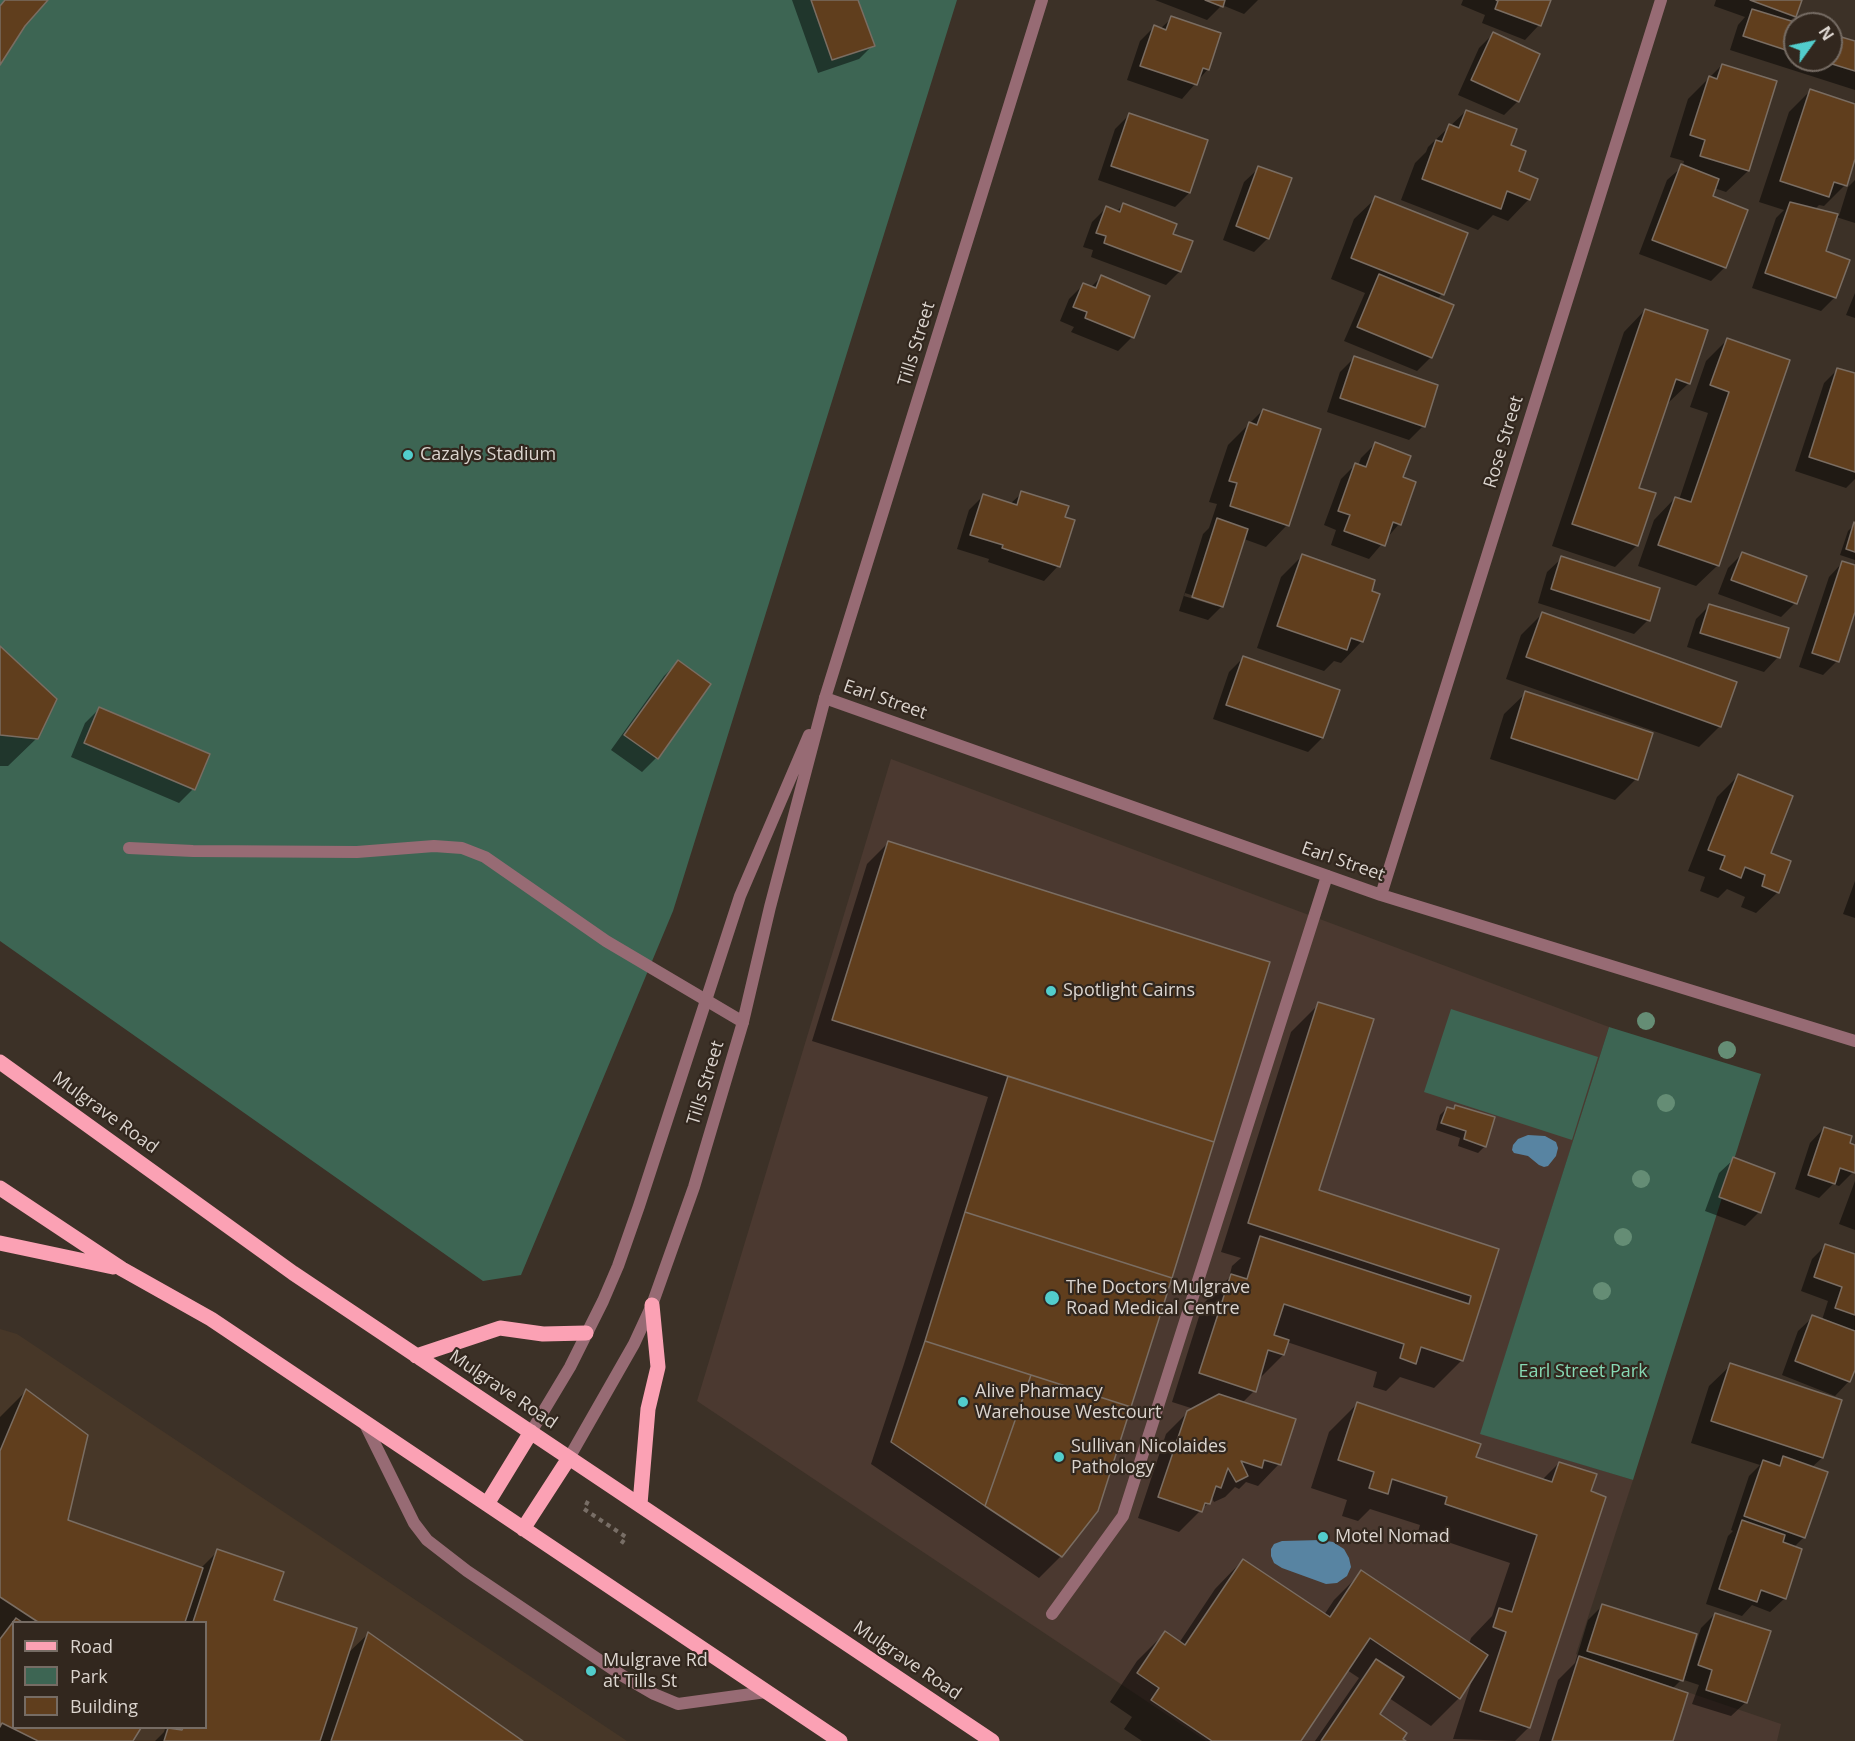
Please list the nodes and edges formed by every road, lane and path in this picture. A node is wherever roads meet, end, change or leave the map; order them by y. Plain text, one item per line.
1 (1042, 0) edge
2 (1661, 0) edge
3 (825, 698) junction
4 (129, 848) dead end
5 (1328, 876) junction
6 (1381, 895) junction
7 (706, 1001) junction
8 (743, 1022) junction
9 (1855, 1041) edge
10 (0, 1062) edge
11 (0, 1188) edge
12 (0, 1243) edge
13 (122, 1269) junction
14 (652, 1305) junction
15 (586, 1334) junction
16 (416, 1356) junction
17 (363, 1420) junction
18 (531, 1432) junction
19 (569, 1458) junction
20 (588, 1500) dead end
21 (487, 1504) junction
22 (640, 1504) junction
23 (523, 1529) junction
24 (619, 1547) dead end
25 (1052, 1614) dead end
26 (766, 1692) junction
27 (840, 1741) edge
28 (992, 1741) edge

1 - 3 street, Tills Street
2 - 6 street, Rose Street
3 - 5 street, Earl Street
3 - 7 street, Tills Street
3 - 8 street, Tills Street
4 - 7 street
5 - 6 street, Earl Street
5 - 25 street
6 - 9 street, Earl Street
7 - 8 street
7 - 15 street, Tills Street
8 - 14 street, Tills Street
10 - 16 main road, Mulgrave Road
11 - 13 main road
12 - 13 main road
13 - 17 main road
14 - 19 street, Tills Street
14 - 22 main road
15 - 16 main road
15 - 18 street, Tills Street
16 - 18 main road, Mulgrave Road
17 - 21 main road
17 - 26 street
18 - 19 main road, Mulgrave Road
18 - 21 main road
19 - 22 main road, Mulgrave Road
19 - 23 main road
20 - 24 path
21 - 23 main road
22 - 28 main road, Mulgrave Road
23 - 26 main road
26 - 27 main road

